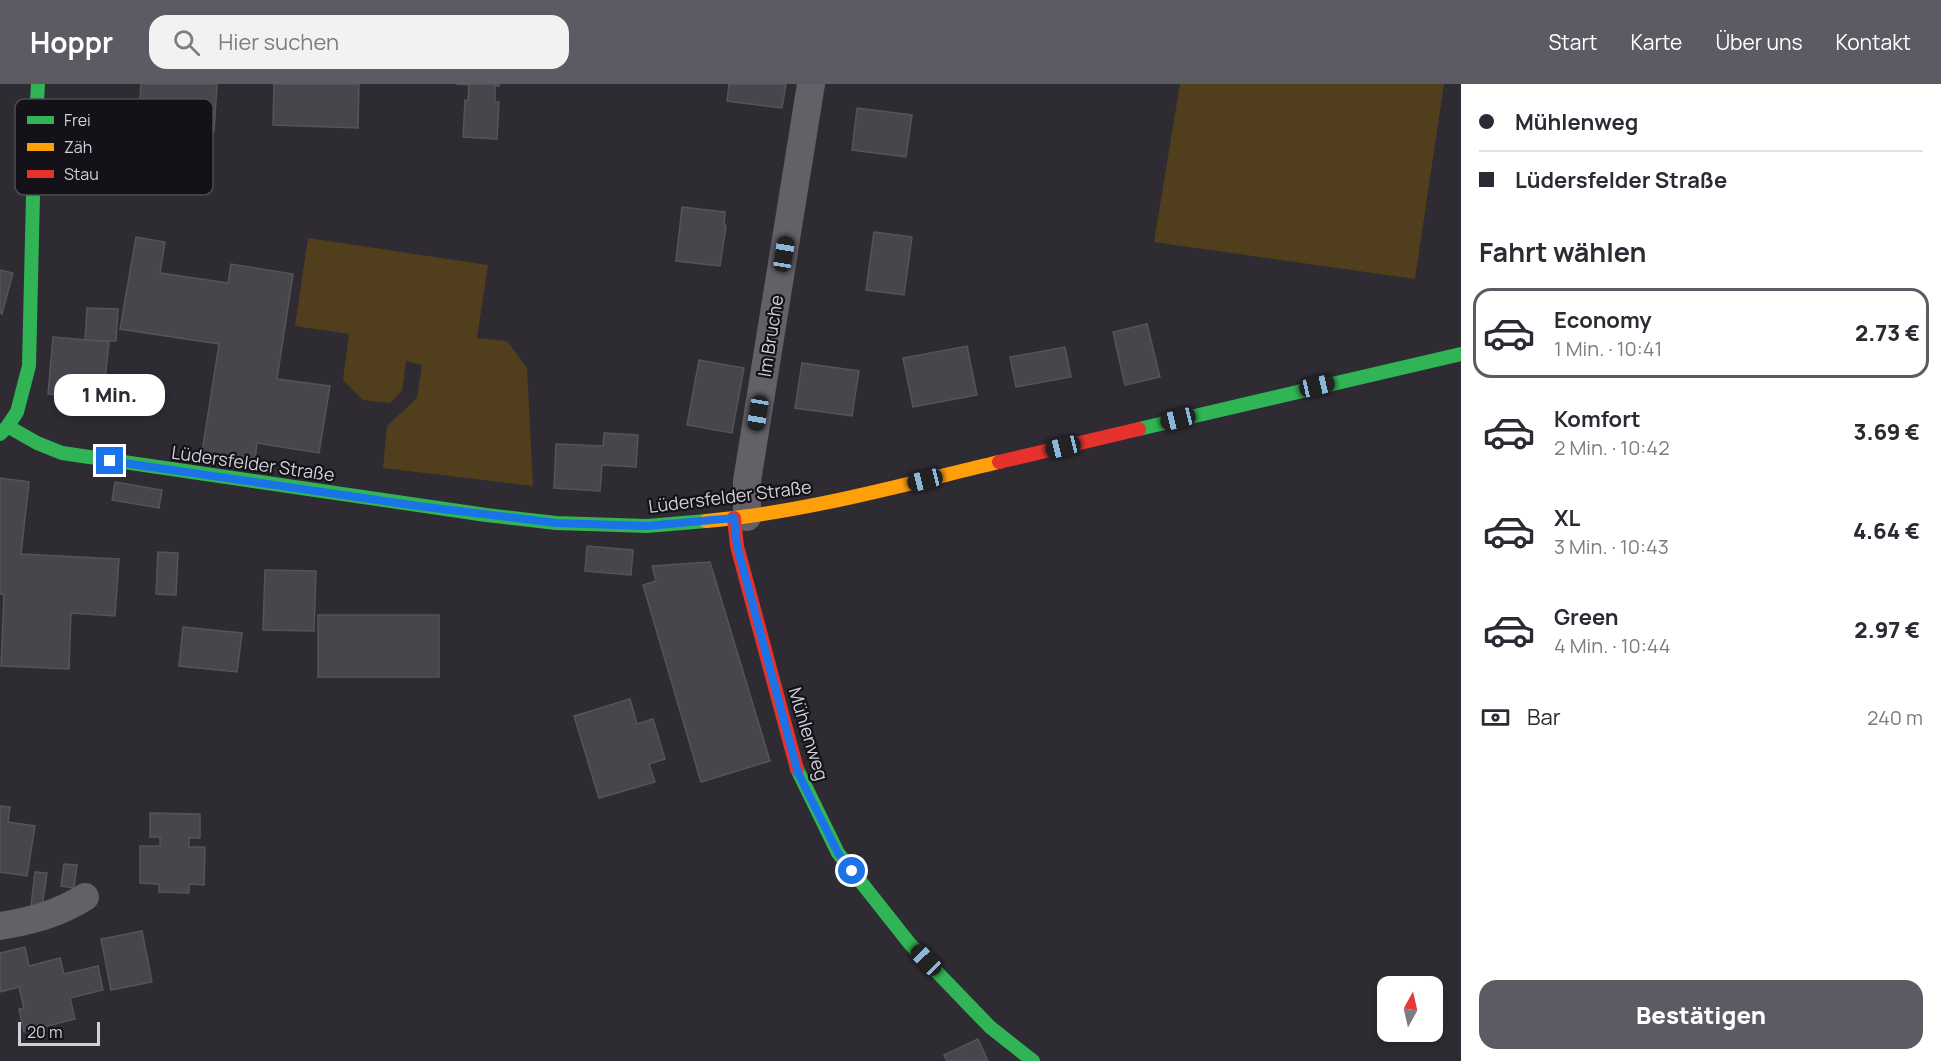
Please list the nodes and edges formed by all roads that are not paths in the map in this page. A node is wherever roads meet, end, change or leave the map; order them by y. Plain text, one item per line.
1 (38, 84) edge
2 (811, 84) edge
3 (37, 99) edge
4 (33, 195) edge
5 (1461, 354) edge
6 (4, 430) edge
7 (740, 518) junction
8 (85, 897) dead end
9 (0, 926) edge
10 (1033, 1061) edge

1 - 3 street
2 - 7 street, Im Bruche
4 - 6 street
5 - 7 street, Lüdersfelder Straße
6 - 7 street, Lüdersfelder Straße
7 - 10 street, Mühlenweg
8 - 9 street

